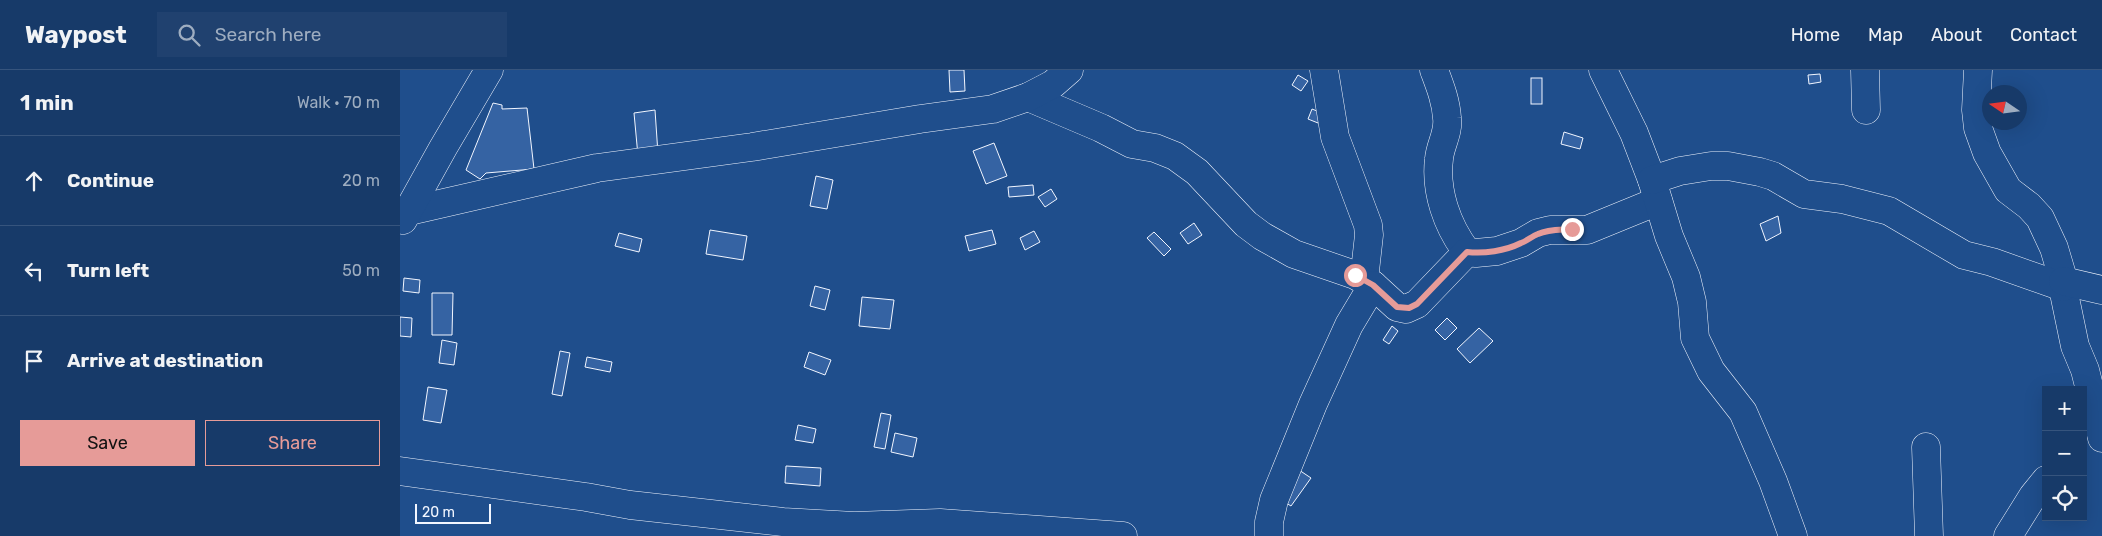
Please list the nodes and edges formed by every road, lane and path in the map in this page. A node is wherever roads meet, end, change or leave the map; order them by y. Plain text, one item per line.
1 (1069, 70) edge
2 (1324, 70) edge
3 (1434, 70) edge
4 (1603, 70) edge
5 (1864, 70) edge
6 (1978, 70) edge
7 (479, 76) edge
8 (1028, 97) junction
9 (1866, 110) dead end
10 (1655, 190) junction
11 (405, 218) edge
12 (1467, 252) junction
13 (1368, 283) junction
14 (2063, 284) junction
15 (2102, 290) edge
16 (2096, 424) edge
17 (1926, 446) dead end
18 (400, 471) edge
19 (2042, 485) edge
20 (728, 526) edge
21 (1123, 536) edge
22 (1269, 536) edge
23 (1793, 536) edge
24 (1930, 536) edge
25 (2008, 536) edge

1 - 8 street
2 - 13 street
3 - 12 street
4 - 10 street
5 - 9 street
6 - 14 street
7 - 11 street
8 - 11 street
8 - 13 street
10 - 12 street
10 - 14 street
10 - 23 street
12 - 13 street
13 - 22 street
14 - 15 street
14 - 16 street
17 - 24 street
18 - 20 street
19 - 25 street
20 - 21 street

